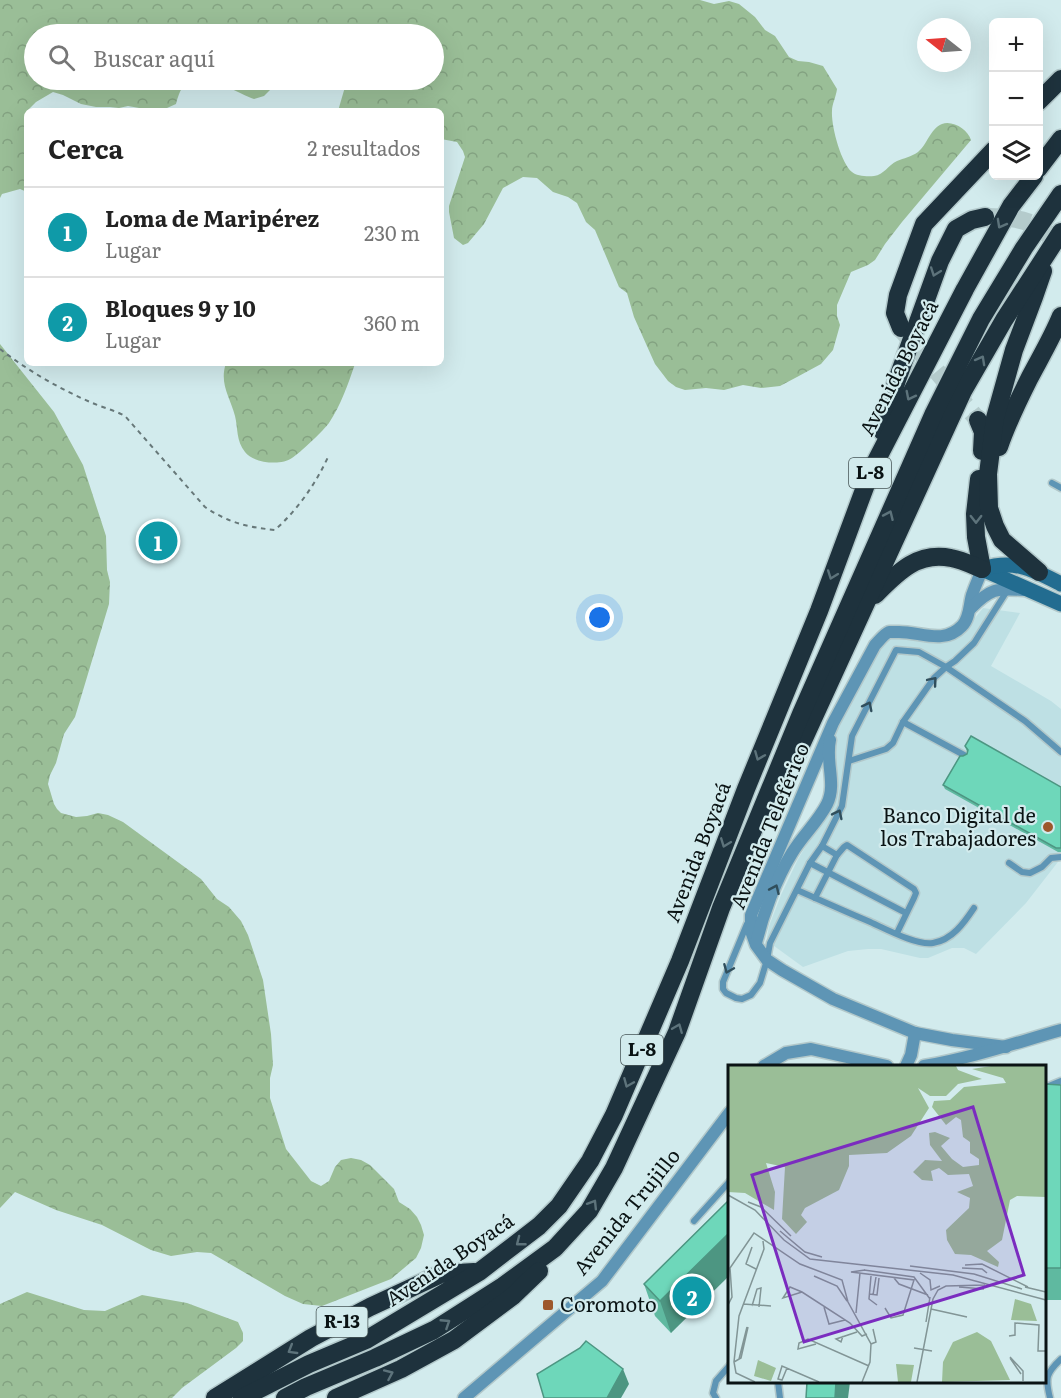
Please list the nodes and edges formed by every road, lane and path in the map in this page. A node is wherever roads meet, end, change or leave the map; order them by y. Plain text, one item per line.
1 (1061, 79) edge
2 (1043, 97) edge
3 (1061, 139) edge
4 (989, 154) edge
5 (1043, 162) edge
6 (1031, 180) edge
7 (1061, 194) edge
8 (985, 217) tunnel mouth
9 (1056, 239) edge
10 (1061, 316) edge
11 (901, 328) tunnel mouth
12 (0, 349) edge
13 (24, 366) edge
14 (25, 366) edge
15 (978, 420) tunnel mouth
16 (328, 457) dead end
17 (871, 471) junction
18 (988, 474) junction
19 (1052, 483) dead end
20 (1061, 488) edge
21 (982, 569) junction
22 (1039, 572) junction
23 (1061, 584) edge
24 (1008, 589) junction
25 (1032, 590) junction
26 (867, 603) junction
27 (1061, 604) edge
28 (971, 608) junction
29 (946, 667) junction
30 (903, 722) junction
31 (833, 723) junction
32 (1061, 752) edge
33 (963, 755) edge
34 (849, 761) junction
35 (749, 838) junction
36 (822, 846) junction
37 (837, 855) junction
38 (1061, 857) edge
39 (810, 863) junction
40 (1009, 863) dead end
41 (828, 873) junction
42 (797, 890) junction
43 (815, 898) junction
44 (974, 908) dead end
45 (906, 913) junction
46 (751, 915) junction
47 (897, 933) junction
48 (756, 945) junction
49 (767, 960) junction
50 (1061, 1030) edge
51 (915, 1033) junction
52 (1006, 1047) junction
53 (766, 1065) edge
54 (883, 1065) edge
55 (906, 1065) edge
56 (931, 1065) edge
57 (1061, 1081) edge
58 (1046, 1087) edge
59 (728, 1114) edge
60 (728, 1182) edge
61 (694, 1221) dead end
62 (555, 1248) junction
63 (479, 1272) junction
64 (1061, 1359) edge
65 (728, 1366) edge
66 (777, 1383) edge
67 (216, 1398) edge
68 (242, 1398) edge
69 (285, 1398) edge
70 (336, 1398) edge
71 (464, 1398) edge
72 (716, 1398) edge
73 (780, 1398) edge
74 (1050, 1398) edge

1 - 2 highway
3 - 5 highway
4 - 11 highway
6 -> 17 highway, Avenida Boyacá / L-8
35 -> 7 highway, L-8
8 -> 17 highway
9 - 18 highway
26 -> 9 highway
10 - 18 highway
12 - 13 path
14 - 16 path
15 -> 21 highway
17 -> 63 highway, Avenida Boyacá / L-8
18 - 22 highway
19 - 20 lane
21 - 22 street
21 - 25 street
21 - 26 highway
21 - 28 street, Avenida Teleférico
22 - 23 street
24 - 25 street, Avenida Teleférico
24 - 28 street, Avenida Teleférico
24 - 29 lane
25 - 27 street
26 - 35 highway
28 - 31 street, Avenida Teleférico
30 -> 29 lane
29 - 32 lane
34 -> 29 lane
30 - 33 lane
30 - 34 lane
31 - 46 street, Avenida Teleférico
48 -> 31 street, Avenida Teleférico
36 -> 34 lane
62 -> 35 highway, L-8
36 - 37 lane
36 - 39 lane
37 - 41 lane
37 - 45 lane
38 - 40 lane
39 - 41 lane
39 - 42 lane
41 - 43 lane
41 - 45 lane
42 - 43 lane
42 - 49 lane
43 - 47 lane
44 - 47 lane
45 - 47 lane
46 - 48 street, Avenida Teleférico
46 -> 49 lane
48 - 49 street, Avenida Teleférico
49 - 51 street, Avenida Teleférico
50 - 52 street
51 - 52 street, Avenida Teleférico
51 - 55 street
52 - 56 street
53 - 54 street
57 - 58 lane
59 - 71 street, Avenida Trujillo
60 - 61 lane
69 -> 62 highway, L-8
70 -> 62 highway
63 -> 67 highway, R-13
63 - 68 highway, Avenida Boyacá / L-8
64 - 74 lane
65 - 72 lane
66 - 73 lane

